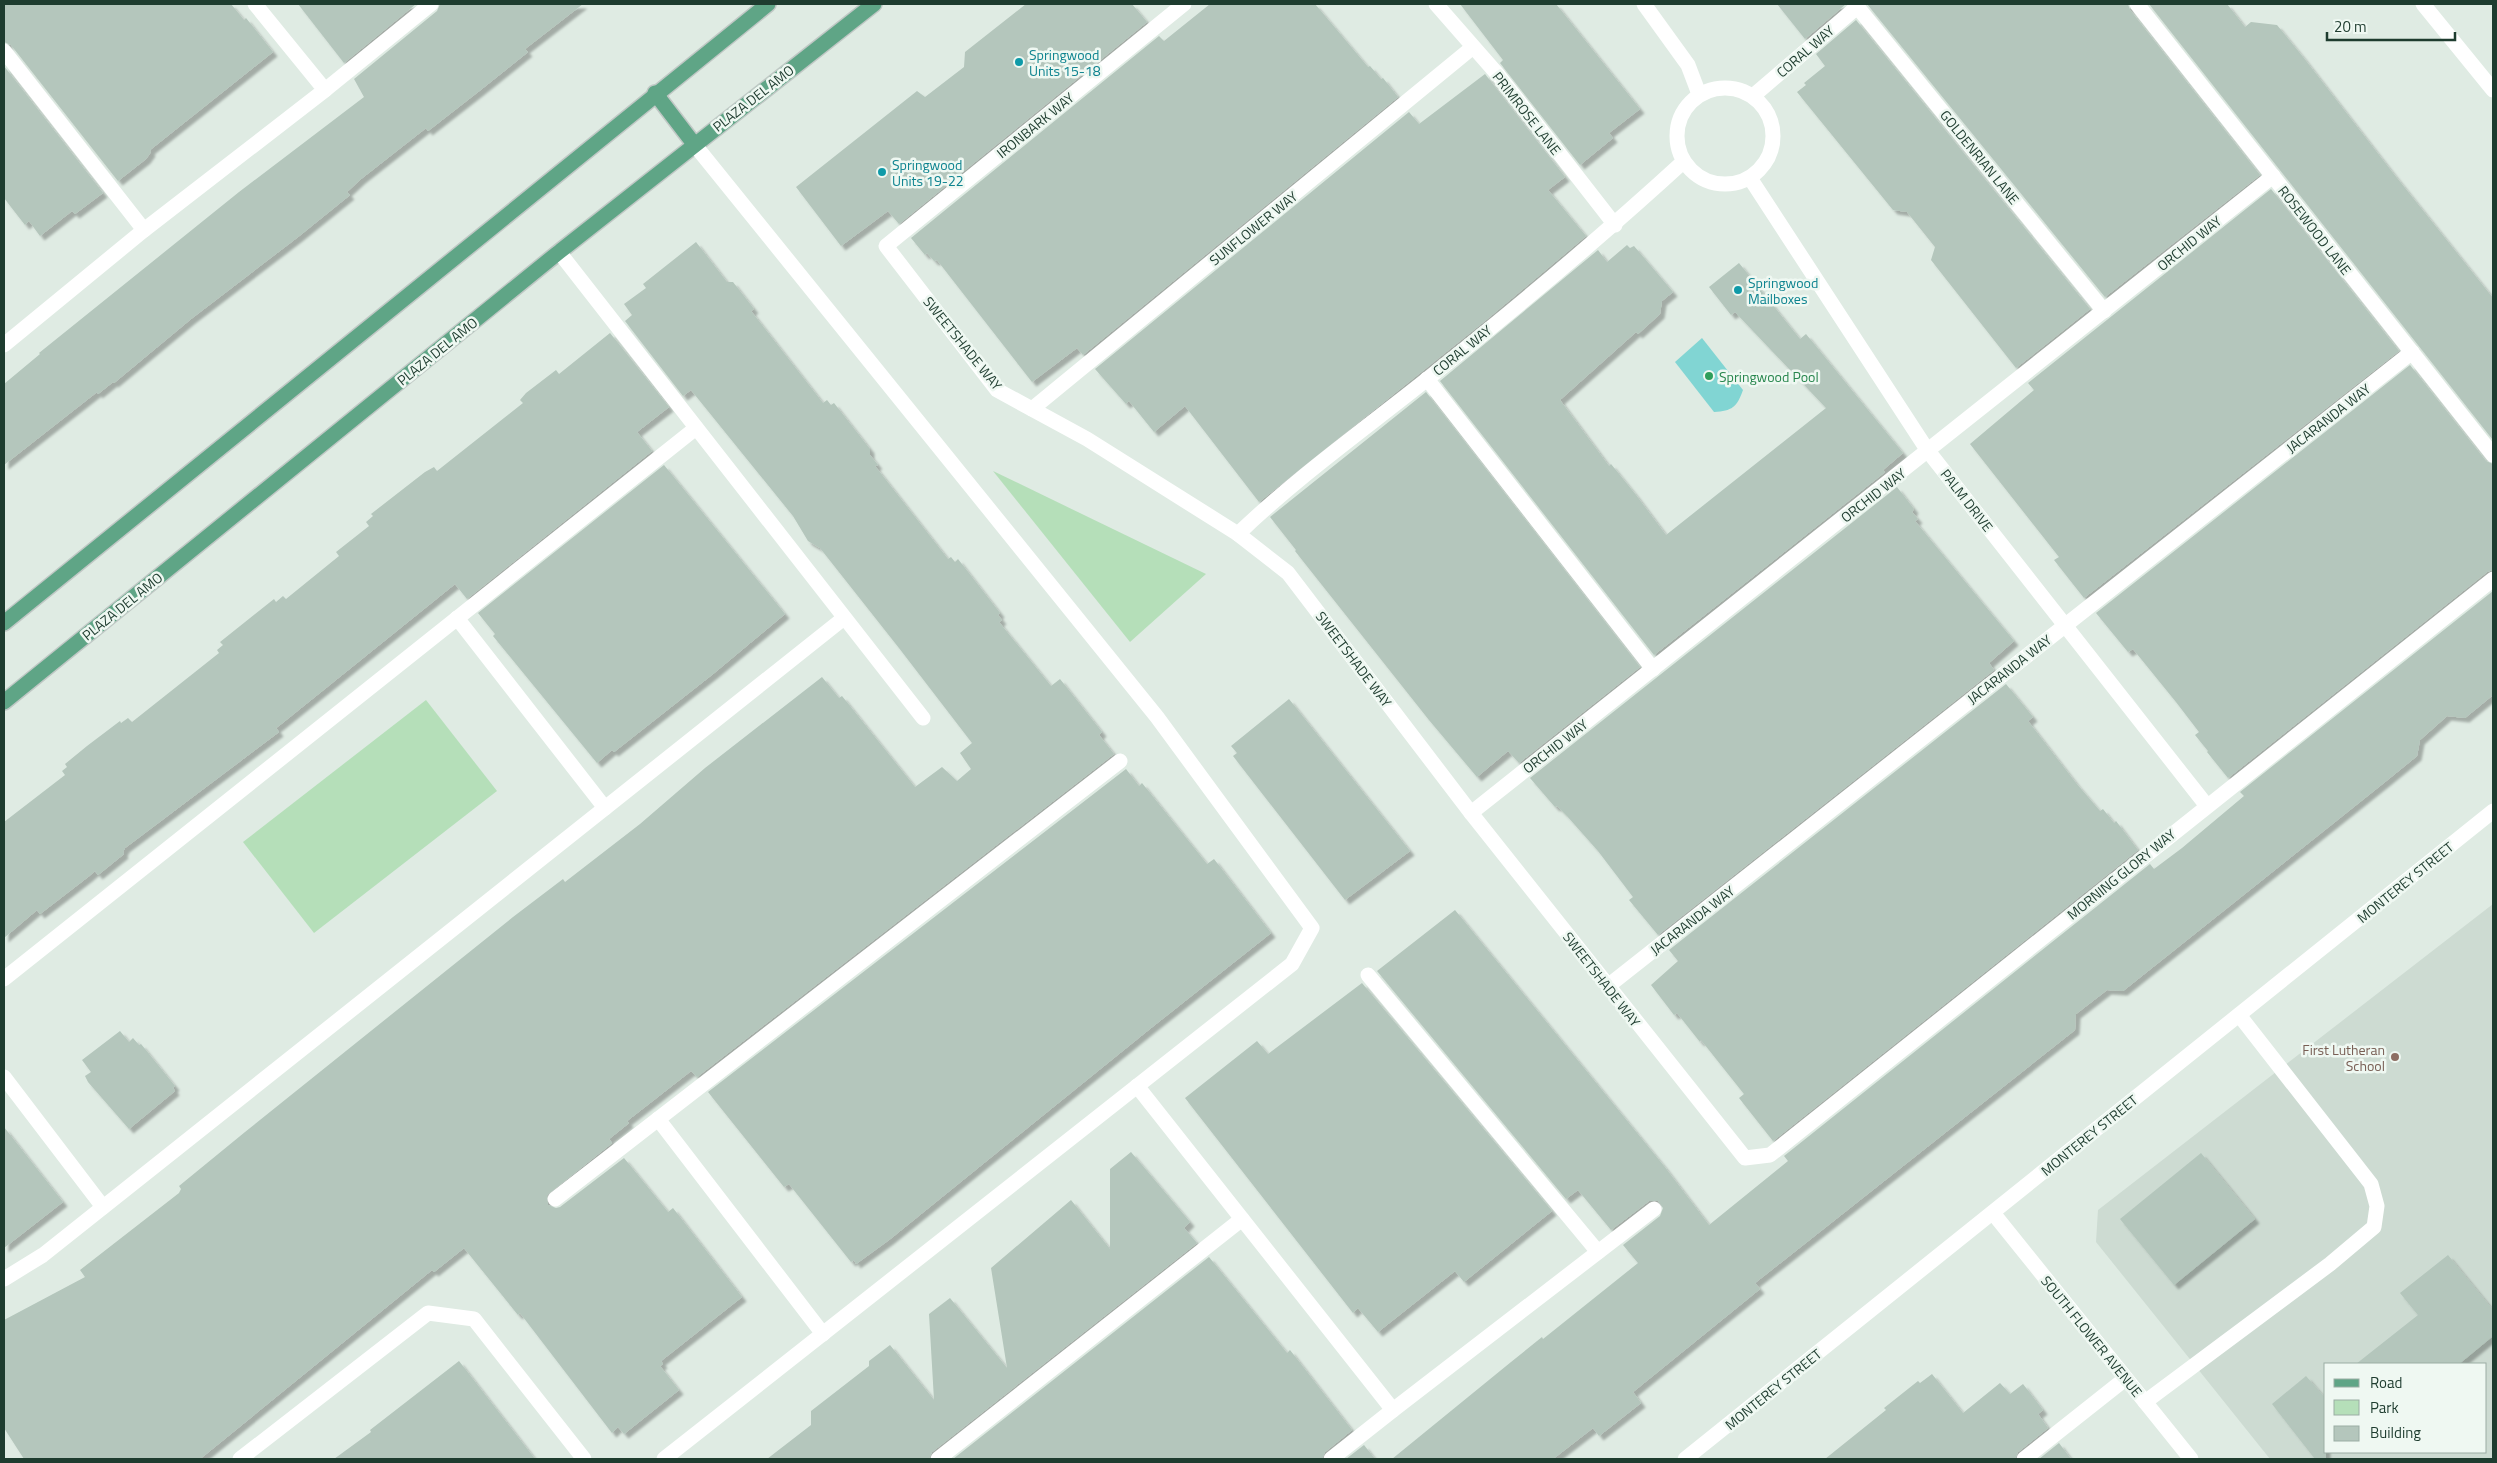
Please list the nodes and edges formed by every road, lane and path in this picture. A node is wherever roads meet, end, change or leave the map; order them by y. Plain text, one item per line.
1 (255, 4) edge
2 (431, 4) edge
3 (768, 4) edge
4 (874, 4) edge
5 (1184, 4) edge
6 (1436, 4) edge
7 (1644, 4) edge
8 (2137, 4) edge
9 (2423, 4) edge
10 (1856, 5) edge
11 (1473, 47) junction
12 (4, 51) edge
13 (325, 90) junction
14 (2493, 90) edge
15 (655, 93) junction
16 (1699, 94) junction
17 (1753, 96) junction
18 (694, 144) junction
19 (1683, 162) junction
20 (2272, 176) junction
21 (1750, 178) junction
22 (1614, 225) junction
23 (144, 230) junction
24 (886, 246) joint
25 (559, 252) junction
26 (2104, 311) junction
27 (4, 345) edge
28 (2412, 352) junction
29 (1427, 380) junction
30 (1032, 409) junction
31 (696, 428) junction
32 (1928, 451) junction
33 (2493, 456) edge
34 (1238, 534) junction
35 (2493, 579) edge
36 (457, 618) junction
37 (844, 618) junction
38 (4, 623) edge
39 (2065, 625) junction
40 (1652, 669) junction
41 (4, 702) edge
42 (923, 718) dead end
43 (1120, 761) dead end
44 (2207, 806) junction
45 (605, 808) junction
46 (2493, 811) edge
47 (1472, 812) junction
48 (1368, 975) dead end
49 (4, 979) edge
50 (1608, 986) junction
51 (2239, 1015) junction
52 (4, 1077) edge
53 (1137, 1086) junction
54 (658, 1119) junction
55 (1746, 1158) joint
56 (555, 1199) dead end
57 (104, 1207) junction
58 (1654, 1209) dead end
59 (1993, 1213) junction
60 (1242, 1219) junction
61 (1598, 1252) junction
62 (4, 1279) edge
63 (824, 1334) junction
64 (2126, 1379) junction
65 (2146, 1402) junction
66 (1393, 1410) junction
67 (240, 1459) edge
68 (584, 1459) edge
69 (664, 1459) edge
70 (938, 1459) edge
71 (1331, 1459) edge
72 (1685, 1459) edge
73 (2024, 1459) edge
74 (2191, 1459) edge

1 - 13 street
2 - 13 street
3 - 15 main road
4 - 18 main road, PLAZA DEL AMO
5 - 24 street, IRONBARK WAY
6 - 11 street, PRIMROSE LANE
7 - 16 street
8 - 20 street, ROSEWOOD LANE
9 - 14 street
10 - 17 street, CORAL WAY
10 - 26 street, GOLDENRIAN LANE
11 - 22 street, PRIMROSE LANE
11 - 30 street, SUNFLOWER WAY
12 - 23 street
13 - 23 street
15 - 18 main road
15 - 38 main road
16 - 17 street
16 - 19 street
17 - 21 street
18 - 25 main road, PLAZA DEL AMO
18 - 53 street
19 - 21 street
19 - 22 street, CORAL WAY
20 - 26 street, ORCHID WAY
20 - 28 street, ROSEWOOD LANE
21 - 32 street, PALM DRIVE
22 - 29 street, CORAL WAY
23 - 27 street
24 - 30 street, SWEETSHADE WAY
25 - 31 street
25 - 41 main road, PLAZA DEL AMO
26 - 32 street, ORCHID WAY
28 - 33 street, ROSEWOOD LANE
28 - 39 street, JACARANDA WAY
29 - 34 street, CORAL WAY
29 - 40 street
30 - 34 street, SWEETSHADE WAY
31 - 36 street
31 - 37 street
32 - 39 street, PALM DRIVE
32 - 40 street, ORCHID WAY
34 - 47 street, SWEETSHADE WAY
35 - 44 street, MORNING GLORY WAY
36 - 45 street
36 - 49 street
37 - 42 street
37 - 45 street
39 - 44 street, PALM DRIVE
39 - 50 street, JACARANDA WAY
40 - 47 street, ORCHID WAY
43 - 54 street
44 - 55 street, MORNING GLORY WAY
45 - 57 street
46 - 51 street, MONTEREY STREET
47 - 50 street, SWEETSHADE WAY
48 - 61 street
50 - 55 street, SWEETSHADE WAY
51 - 59 street, MONTEREY STREET
51 - 65 street
52 - 57 street
53 - 60 street
53 - 63 street
54 - 56 street
54 - 63 street
57 - 62 street
58 - 61 street
59 - 64 street, SOUTH FLOWER AVENUE
59 - 72 street, MONTEREY STREET
60 - 66 street
60 - 70 street
61 - 66 street
63 - 69 street
64 - 65 street, SOUTH FLOWER AVENUE
64 - 73 street
65 - 74 street, SOUTH FLOWER AVENUE
66 - 71 street
67 - 68 street

